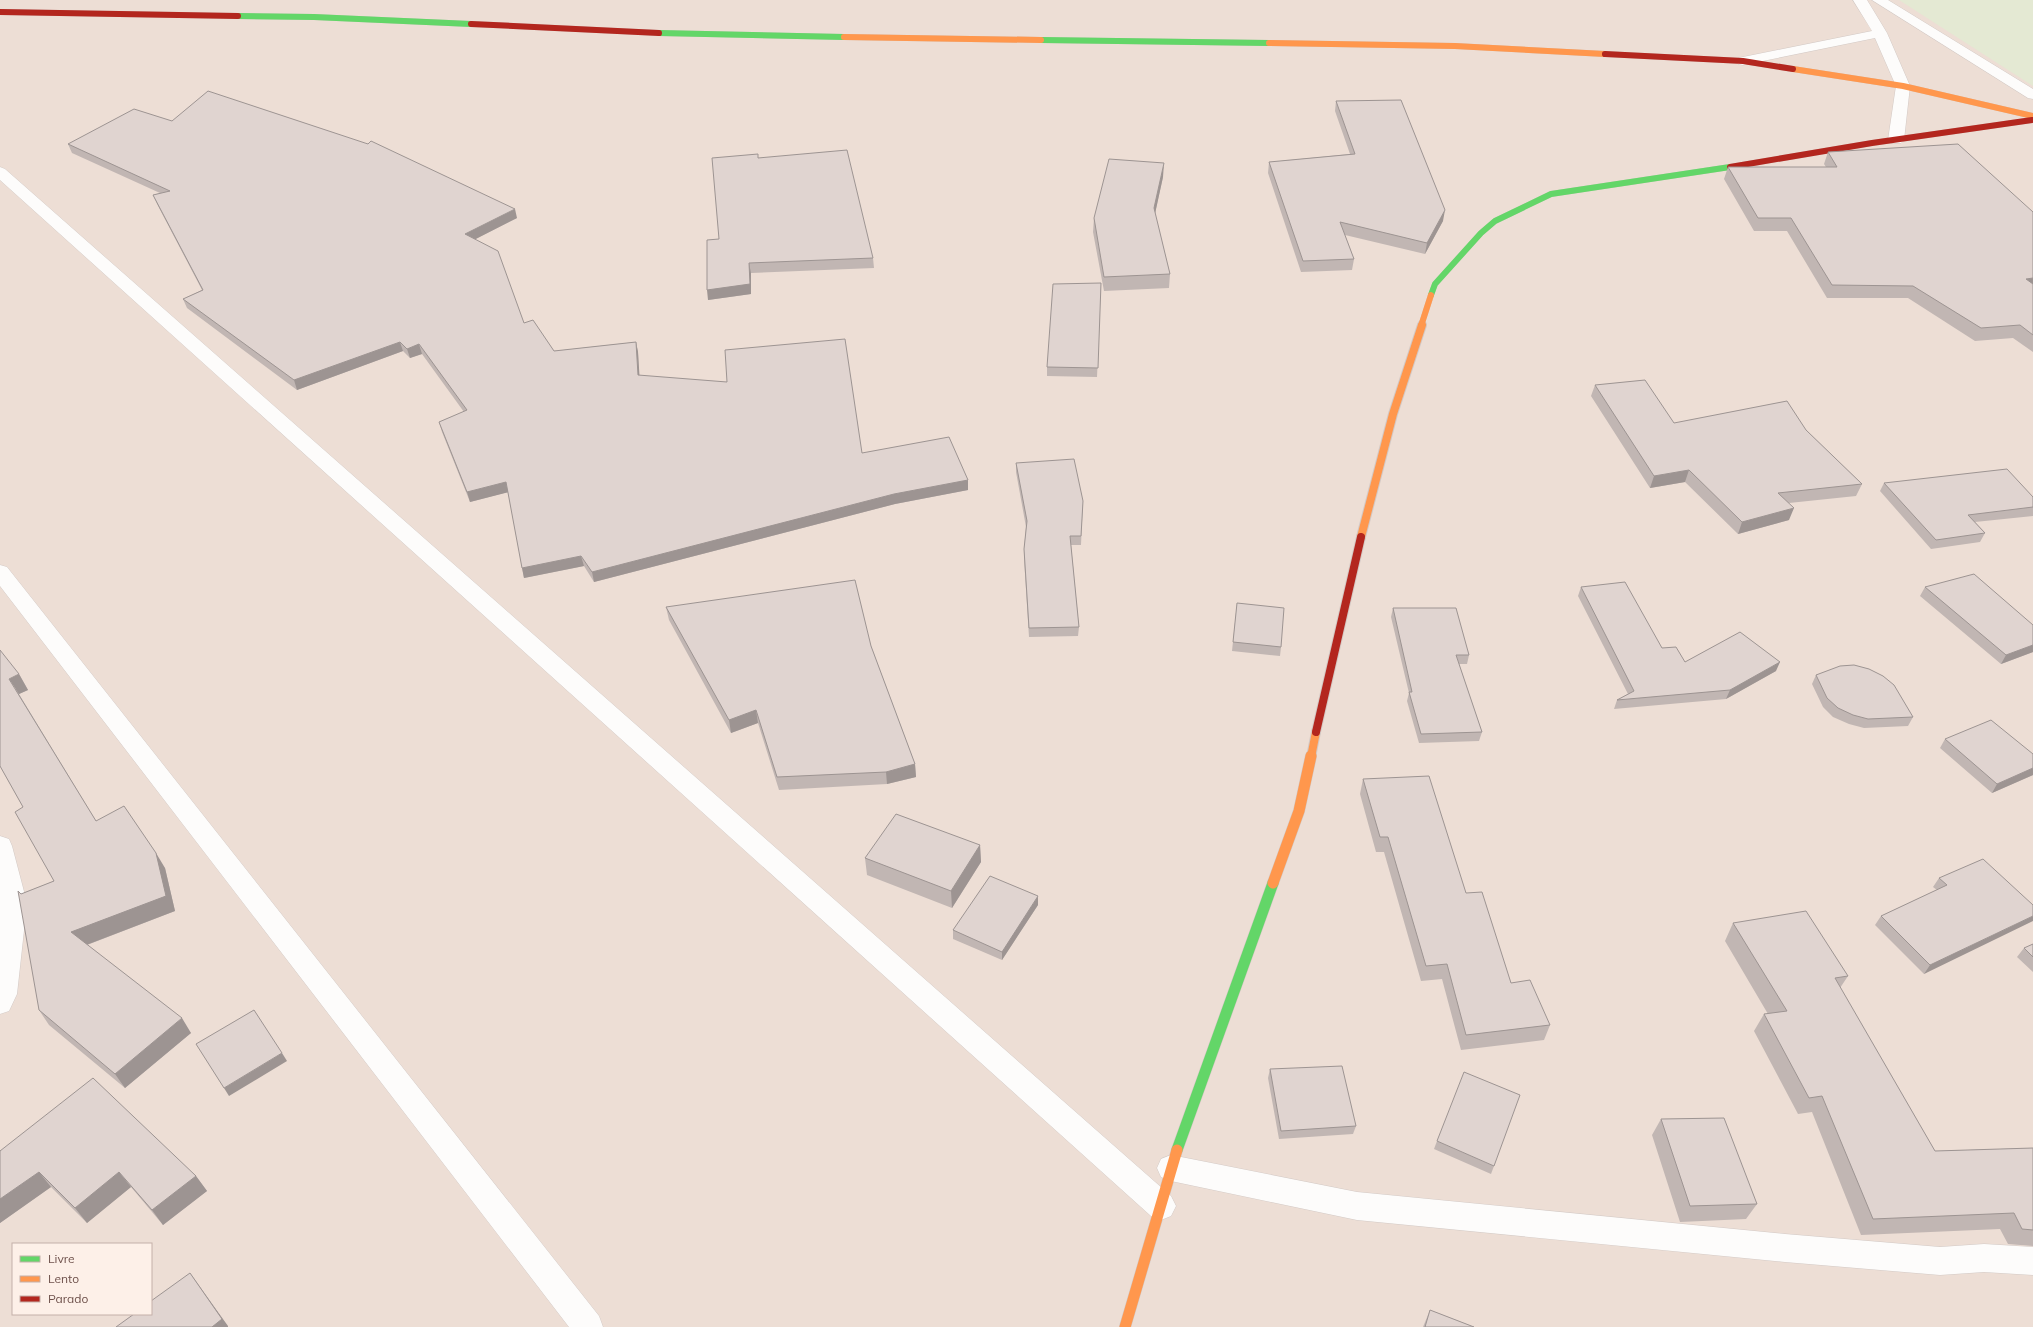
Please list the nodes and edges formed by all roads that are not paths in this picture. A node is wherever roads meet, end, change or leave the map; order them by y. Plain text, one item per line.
1 (1860, 0) edge
2 (1879, 0) edge
3 (0, 12) edge
4 (1880, 33) junction
5 (1744, 61) junction
6 (1903, 86) junction
7 (2033, 95) edge
8 (2033, 116) edge
9 (2033, 120) edge
10 (1896, 140) junction
11 (0, 172) edge
12 (0, 572) edge
13 (0, 846) edge
14 (0, 1003) edge
15 (1171, 1168) junction
16 (1161, 1206) junction
17 (2033, 1261) edge
18 (588, 1327) edge
19 (1125, 1327) edge

1 - 4 street
2 - 7 street
3 - 5 street
4 - 5 street
4 - 6 street
5 - 6 street
6 - 8 street
6 - 10 street
9 - 10 street
10 - 15 street
11 - 16 street
12 - 18 street
13 - 14 street
15 - 16 street
15 - 17 street
16 - 19 street

